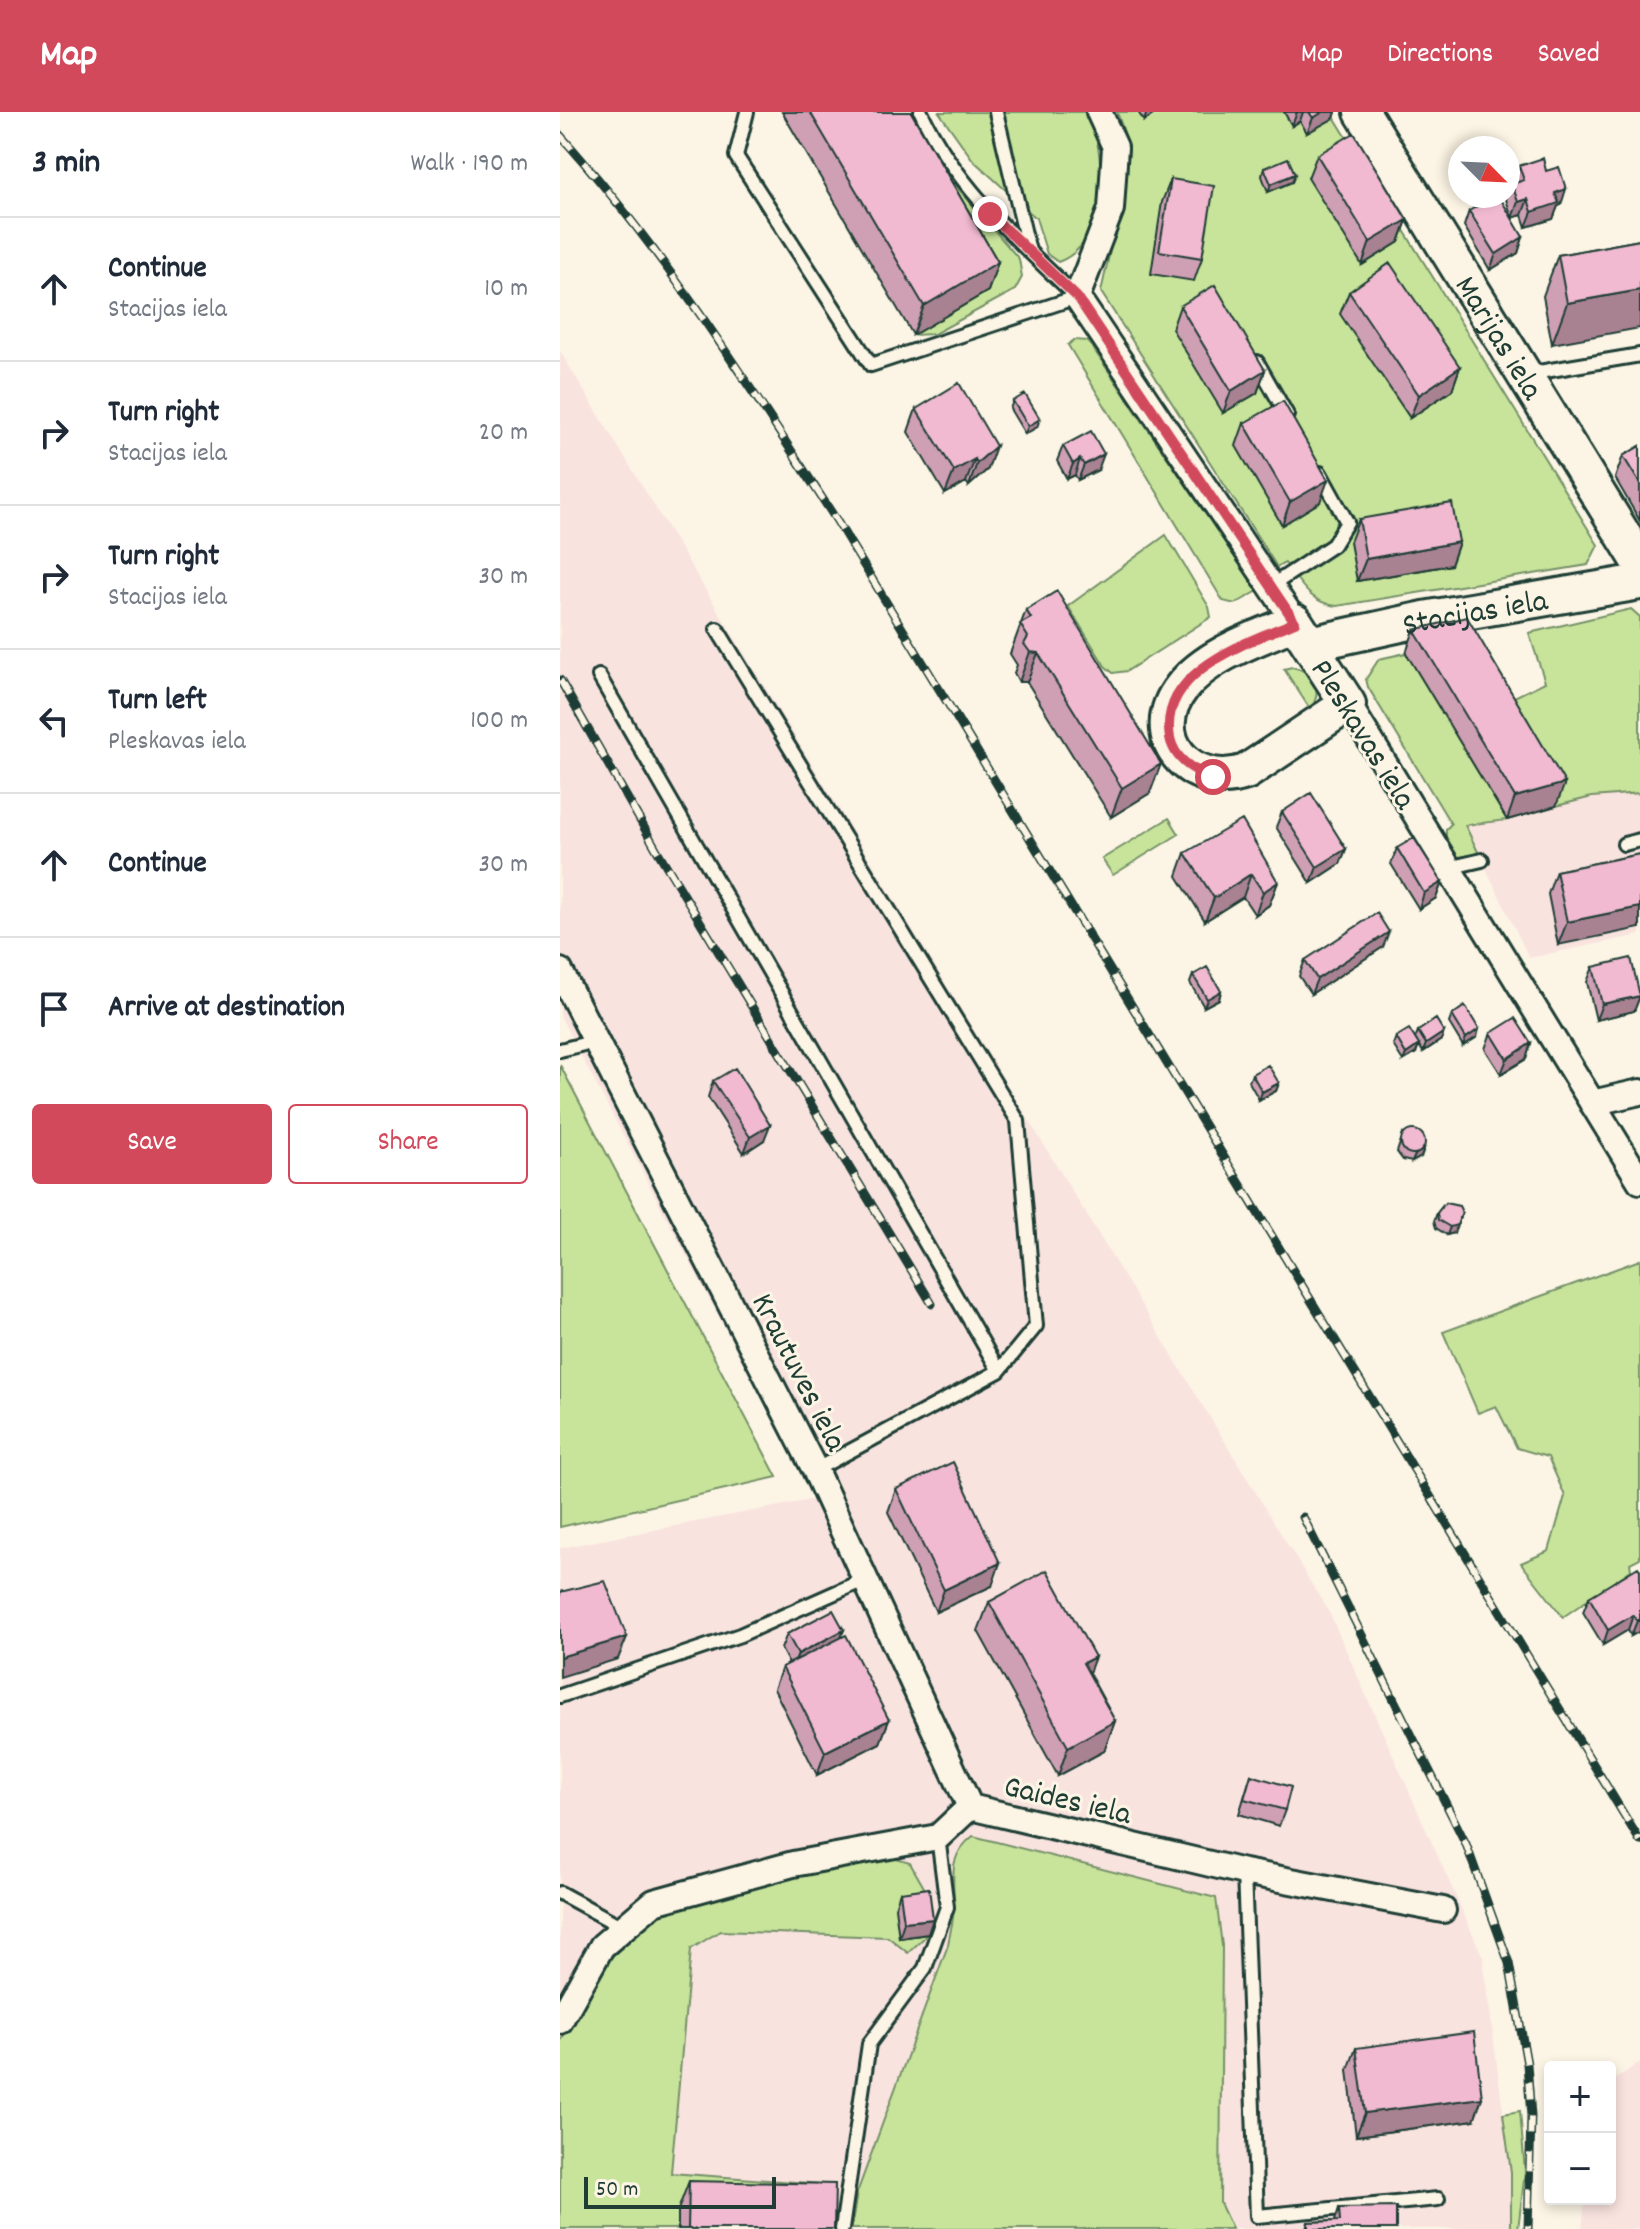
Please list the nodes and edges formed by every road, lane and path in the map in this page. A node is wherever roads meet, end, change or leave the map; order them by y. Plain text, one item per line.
1 (747, 112) edge
2 (921, 112) edge
3 (996, 112) edge
4 (1099, 112) edge
5 (1362, 112) edge
6 (1029, 251) junction
7 (1077, 297) junction
8 (1249, 348) edge
9 (1640, 355) edge
10 (1524, 374) junction
11 (1294, 428) edge
12 (1309, 455) edge
13 (1640, 562) edge
14 (1640, 582) edge
15 (1271, 586) junction
16 (717, 629) dead end
17 (1302, 633) junction
18 (599, 676) dead end
19 (1348, 704) junction
20 (1640, 840) edge
21 (1624, 844) dead end
22 (1482, 860) dead end
23 (1448, 868) junction
24 (560, 971) edge
25 (596, 1041) junction
26 (560, 1050) edge
27 (1640, 1092) edge
28 (1592, 1103) junction
29 (1640, 1181) edge
30 (999, 1371) junction
31 (815, 1470) junction
32 (866, 1579) junction
33 (560, 1696) edge
34 (970, 1807) junction
35 (938, 1837) junction
36 (1244, 1872) junction
37 (560, 1893) edge
38 (1443, 1910) dead end
39 (624, 1928) junction
40 (560, 2021) edge
41 (1438, 2199) dead end
42 (842, 2229) edge

1 - 7 lane
2 - 6 lane
3 - 6 lane
4 - 7 street
5 - 10 main road, Marijas iela
6 - 7 lane
7 - 15 street, Pleskavas iela
8 - 11 lane
9 - 10 lane
10 - 13 main road, Marijas iela
12 - 15 lane
14 - 17 main road, Stacijas iela
15 - 17 street, Pleskavas iela
16 - 30 lane
17 - 19 main road, Pleskavas iela
17 - 19 main road, Stacijas iela
18 - 30 lane
19 - 23 street, Pleskavas iela
20 - 21 lane
22 - 23 lane
23 - 28 street, Pleskavas iela
24 - 25 street, Krautuves iela
25 - 26 lane
25 - 31 street, Krautuves iela
27 - 28 street
28 - 29 street, Pleskavas iela
30 - 31 lane
31 - 32 street, Krautuves iela
32 - 33 lane
32 - 34 street, Krautuves iela
34 - 35 street, Gaides iela
34 - 36 street, Gaides iela
35 - 39 street
35 - 42 lane
36 - 38 street, Gaides iela
36 - 41 lane
37 - 39 lane
39 - 40 street

